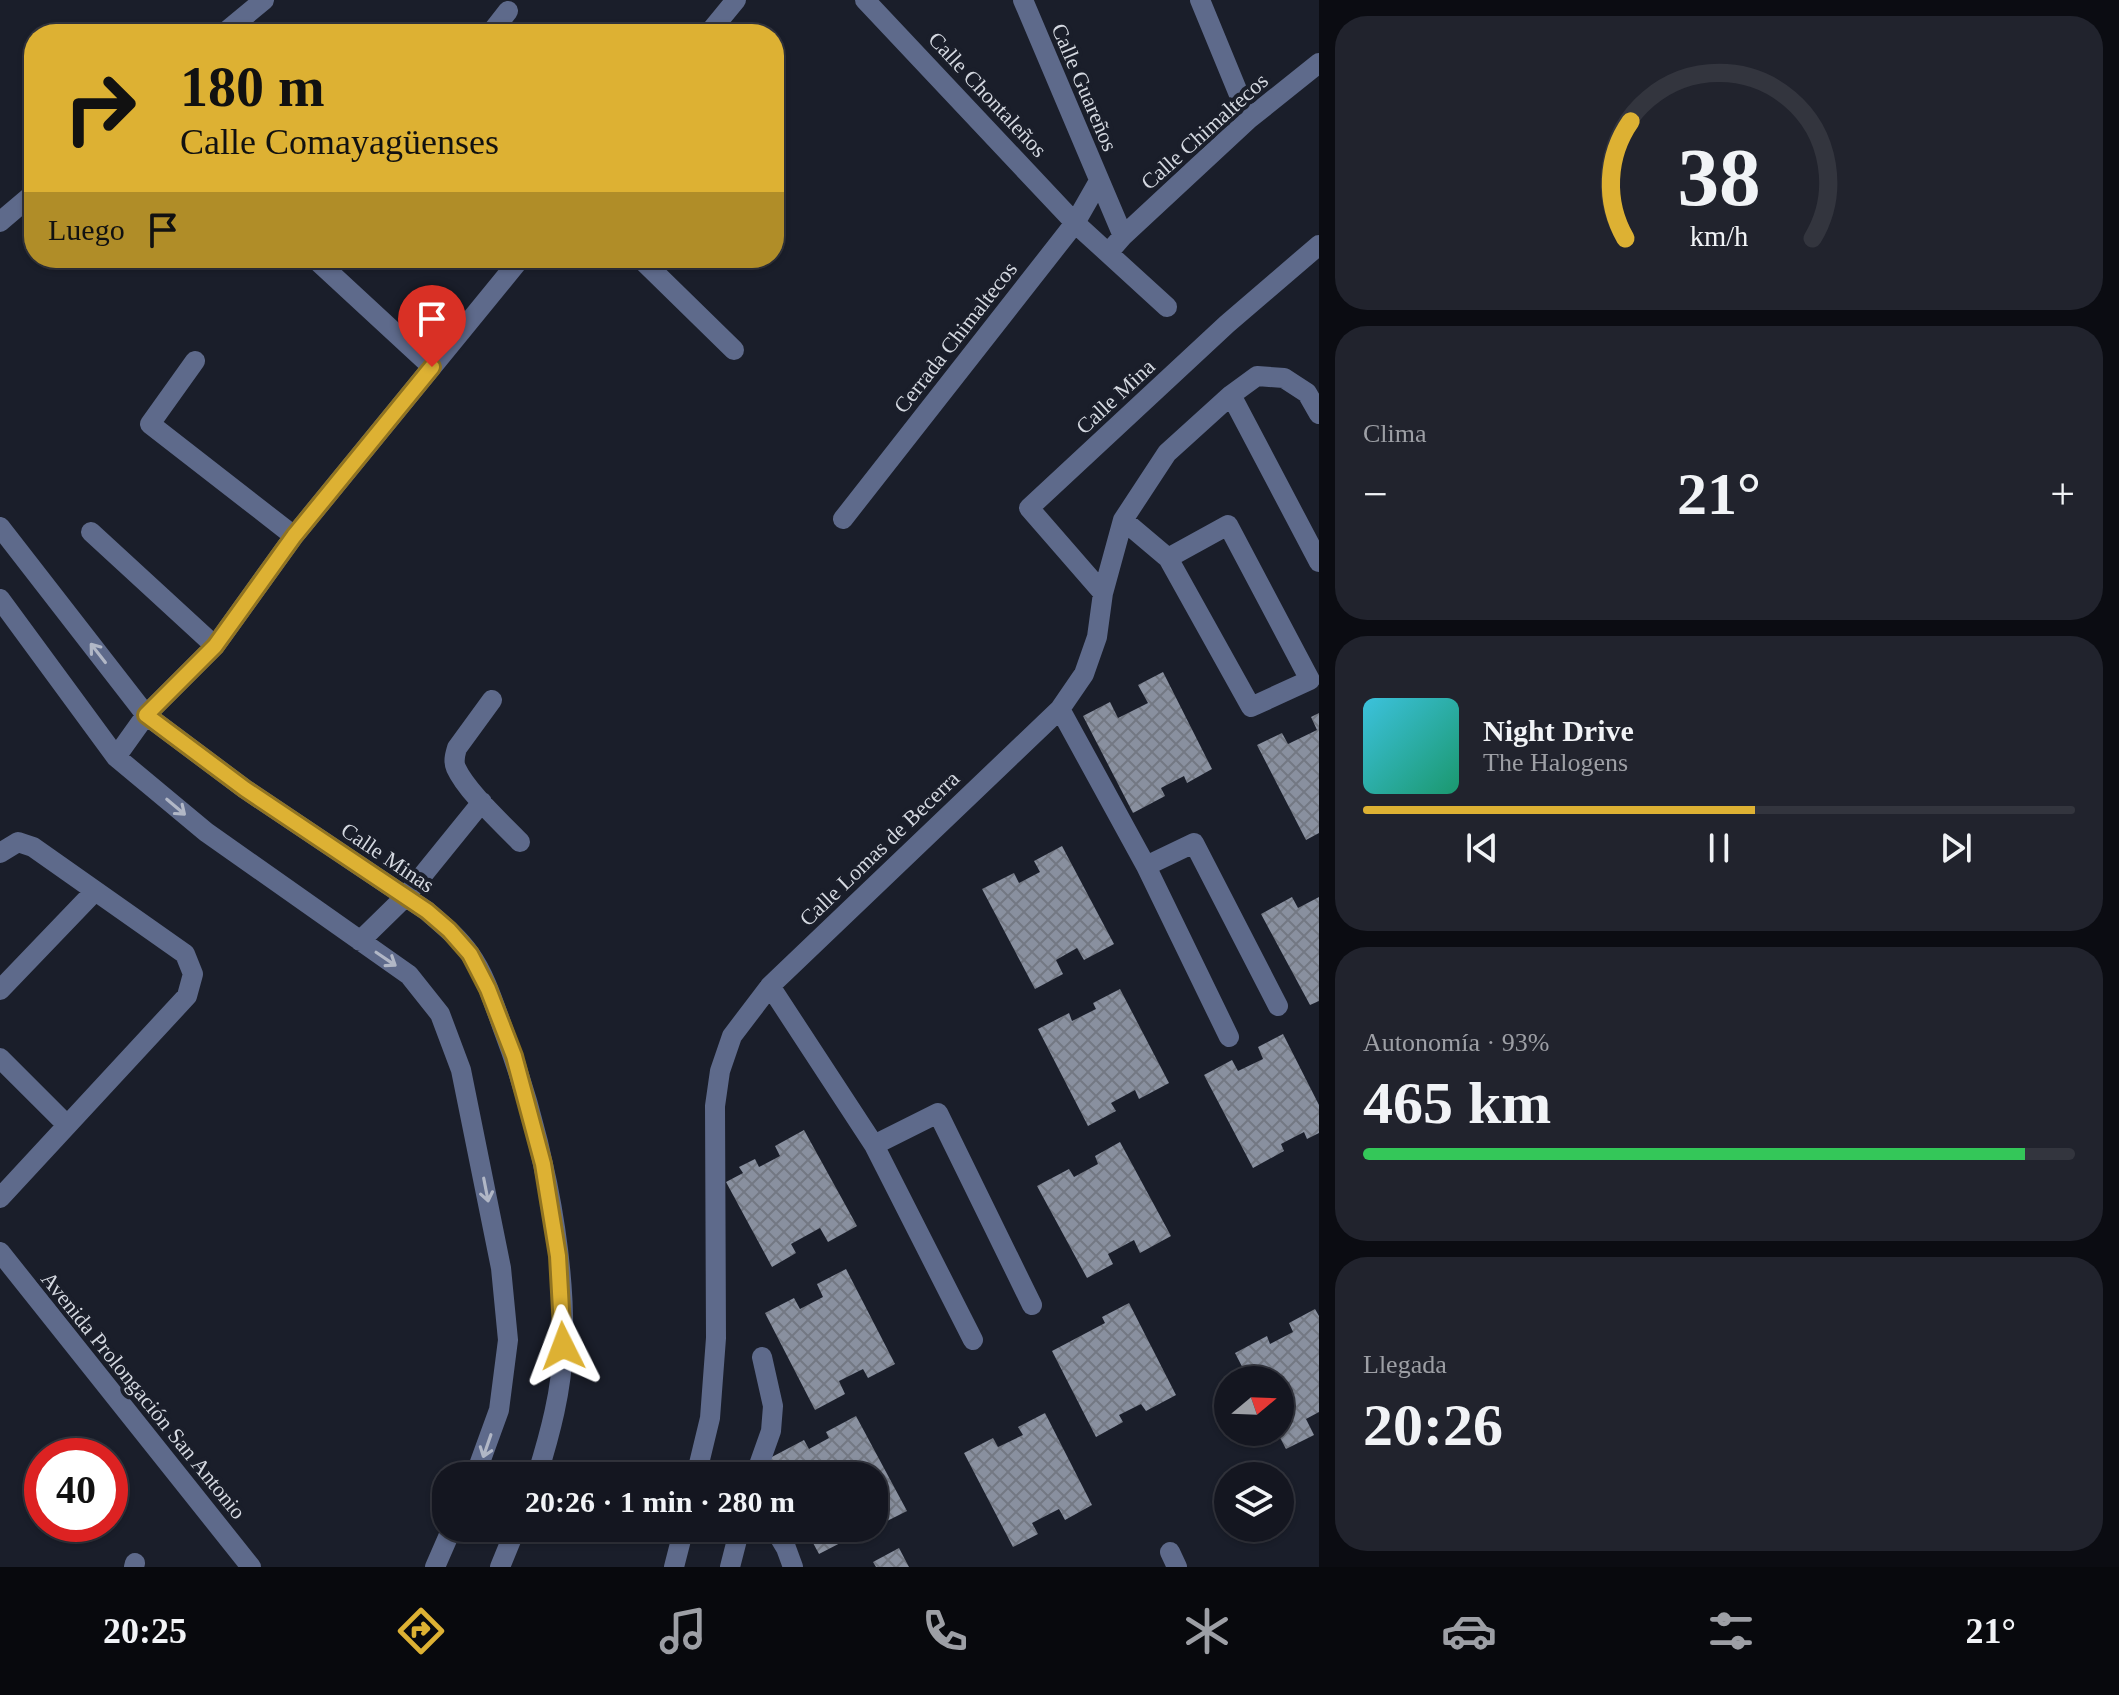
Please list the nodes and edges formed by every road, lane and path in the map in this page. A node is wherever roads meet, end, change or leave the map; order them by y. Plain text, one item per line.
1 (264, 0) edge
2 (736, 0) edge
3 (865, 0) edge
4 (1023, 0) edge
5 (1200, 0) edge
6 (508, 11) dead end
7 (235, 24) edge
8 (498, 24) edge
9 (716, 24) edge
10 (1319, 63) edge
11 (1249, 119) junction
12 (1099, 181) junction
13 (24, 202) edge
14 (0, 222) edge
15 (1075, 223) junction
16 (1123, 236) junction
17 (1319, 245) edge
18 (1108, 253) junction
19 (325, 268) edge
20 (513, 268) edge
21 (650, 268) edge
22 (1167, 307) dead end
23 (734, 350) dead end
24 (195, 361) dead end
25 (432, 367) junction
26 (1231, 395) junction
27 (1319, 414) edge
28 (843, 519) dead end
29 (1123, 520) junction
30 (0, 527) edge
31 (91, 532) dead end
32 (294, 536) junction
33 (1168, 558) junction
34 (1319, 562) edge
35 (1103, 593) junction
36 (0, 599) edge
37 (215, 646) junction
38 (492, 700) dead end
39 (1060, 709) junction
40 (146, 715) junction
41 (116, 757) junction
42 (482, 802) junction
43 (520, 842) dead end
44 (0, 853) edge
45 (1146, 866) junction
46 (95, 891) junction
47 (405, 897) junction
48 (360, 941) junction
49 (770, 986) junction
50 (0, 990) edge
51 (1278, 1006) dead end
52 (1229, 1037) dead end
53 (0, 1058) edge
54 (67, 1125) junction
55 (874, 1145) junction
56 (0, 1198) edge
57 (0, 1252) edge
58 (1032, 1305) dead end
59 (973, 1340) dead end
60 (762, 1357) dead end
61 (480, 1462) edge
62 (541, 1462) edge
63 (699, 1462) edge
64 (760, 1462) edge
65 (446, 1542) edge
66 (510, 1542) edge
67 (680, 1542) edge
68 (736, 1542) edge
69 (782, 1542) edge
70 (251, 1567) edge
71 (435, 1567) edge
72 (500, 1567) edge
73 (674, 1567) edge
74 (730, 1567) edge
75 (793, 1567) edge

1 - 7 street
2 - 9 street
3 - 15 street, Calle Chontaleños
4 - 12 street, Calle Guareños
5 - 11 street
6 - 8 street
10 - 11 street, Calle Chimaltecos
11 - 16 street, Calle Chimaltecos
12 - 15 street, Cerrada Chimaltecos
12 - 16 street, Calle Guareños
13 - 14 street
15 - 18 street, Calle Chontaleños
15 - 28 street, Cerrada Chimaltecos
16 - 18 street, Calle Chimaltecos
17 - 35 street, Calle Mina
18 - 22 street, Calle Chontaleños
19 - 25 street
20 - 25 street
21 - 23 street
24 - 32 street
25 - 32 street
26 - 27 street, Calle Lomas de Becerra
26 - 29 street, Calle Lomas de Becerra
26 - 34 street
29 - 33 street
29 - 35 street, Calle Lomas de Becerra
40 -> 30 street, Calle Minas
31 - 37 street
32 - 37 street
33 - 33 street
35 - 39 street, Calle Lomas de Becerra
36 - 41 street
37 - 40 street
38 - 42 street
39 - 45 street
39 - 49 street, Calle Lomas de Becerra
40 - 41 street
40 - 47 street, Calle Minas
41 -> 48 street
42 - 43 street
42 - 47 street
44 - 46 street
45 - 51 street
45 - 52 street
46 - 50 street
46 - 54 street
47 - 48 street
47 - 62 street, Calle Minas
48 -> 61 street
49 - 55 street
49 - 63 street, Calle Lomas de Becerra
53 - 54 street
54 - 56 street
55 - 58 street
55 - 59 street
57 - 70 street, Avenida Prolongación San Antonio
60 - 64 street
65 - 71 street
66 - 72 street
67 - 73 street
68 - 74 street
69 - 75 street

